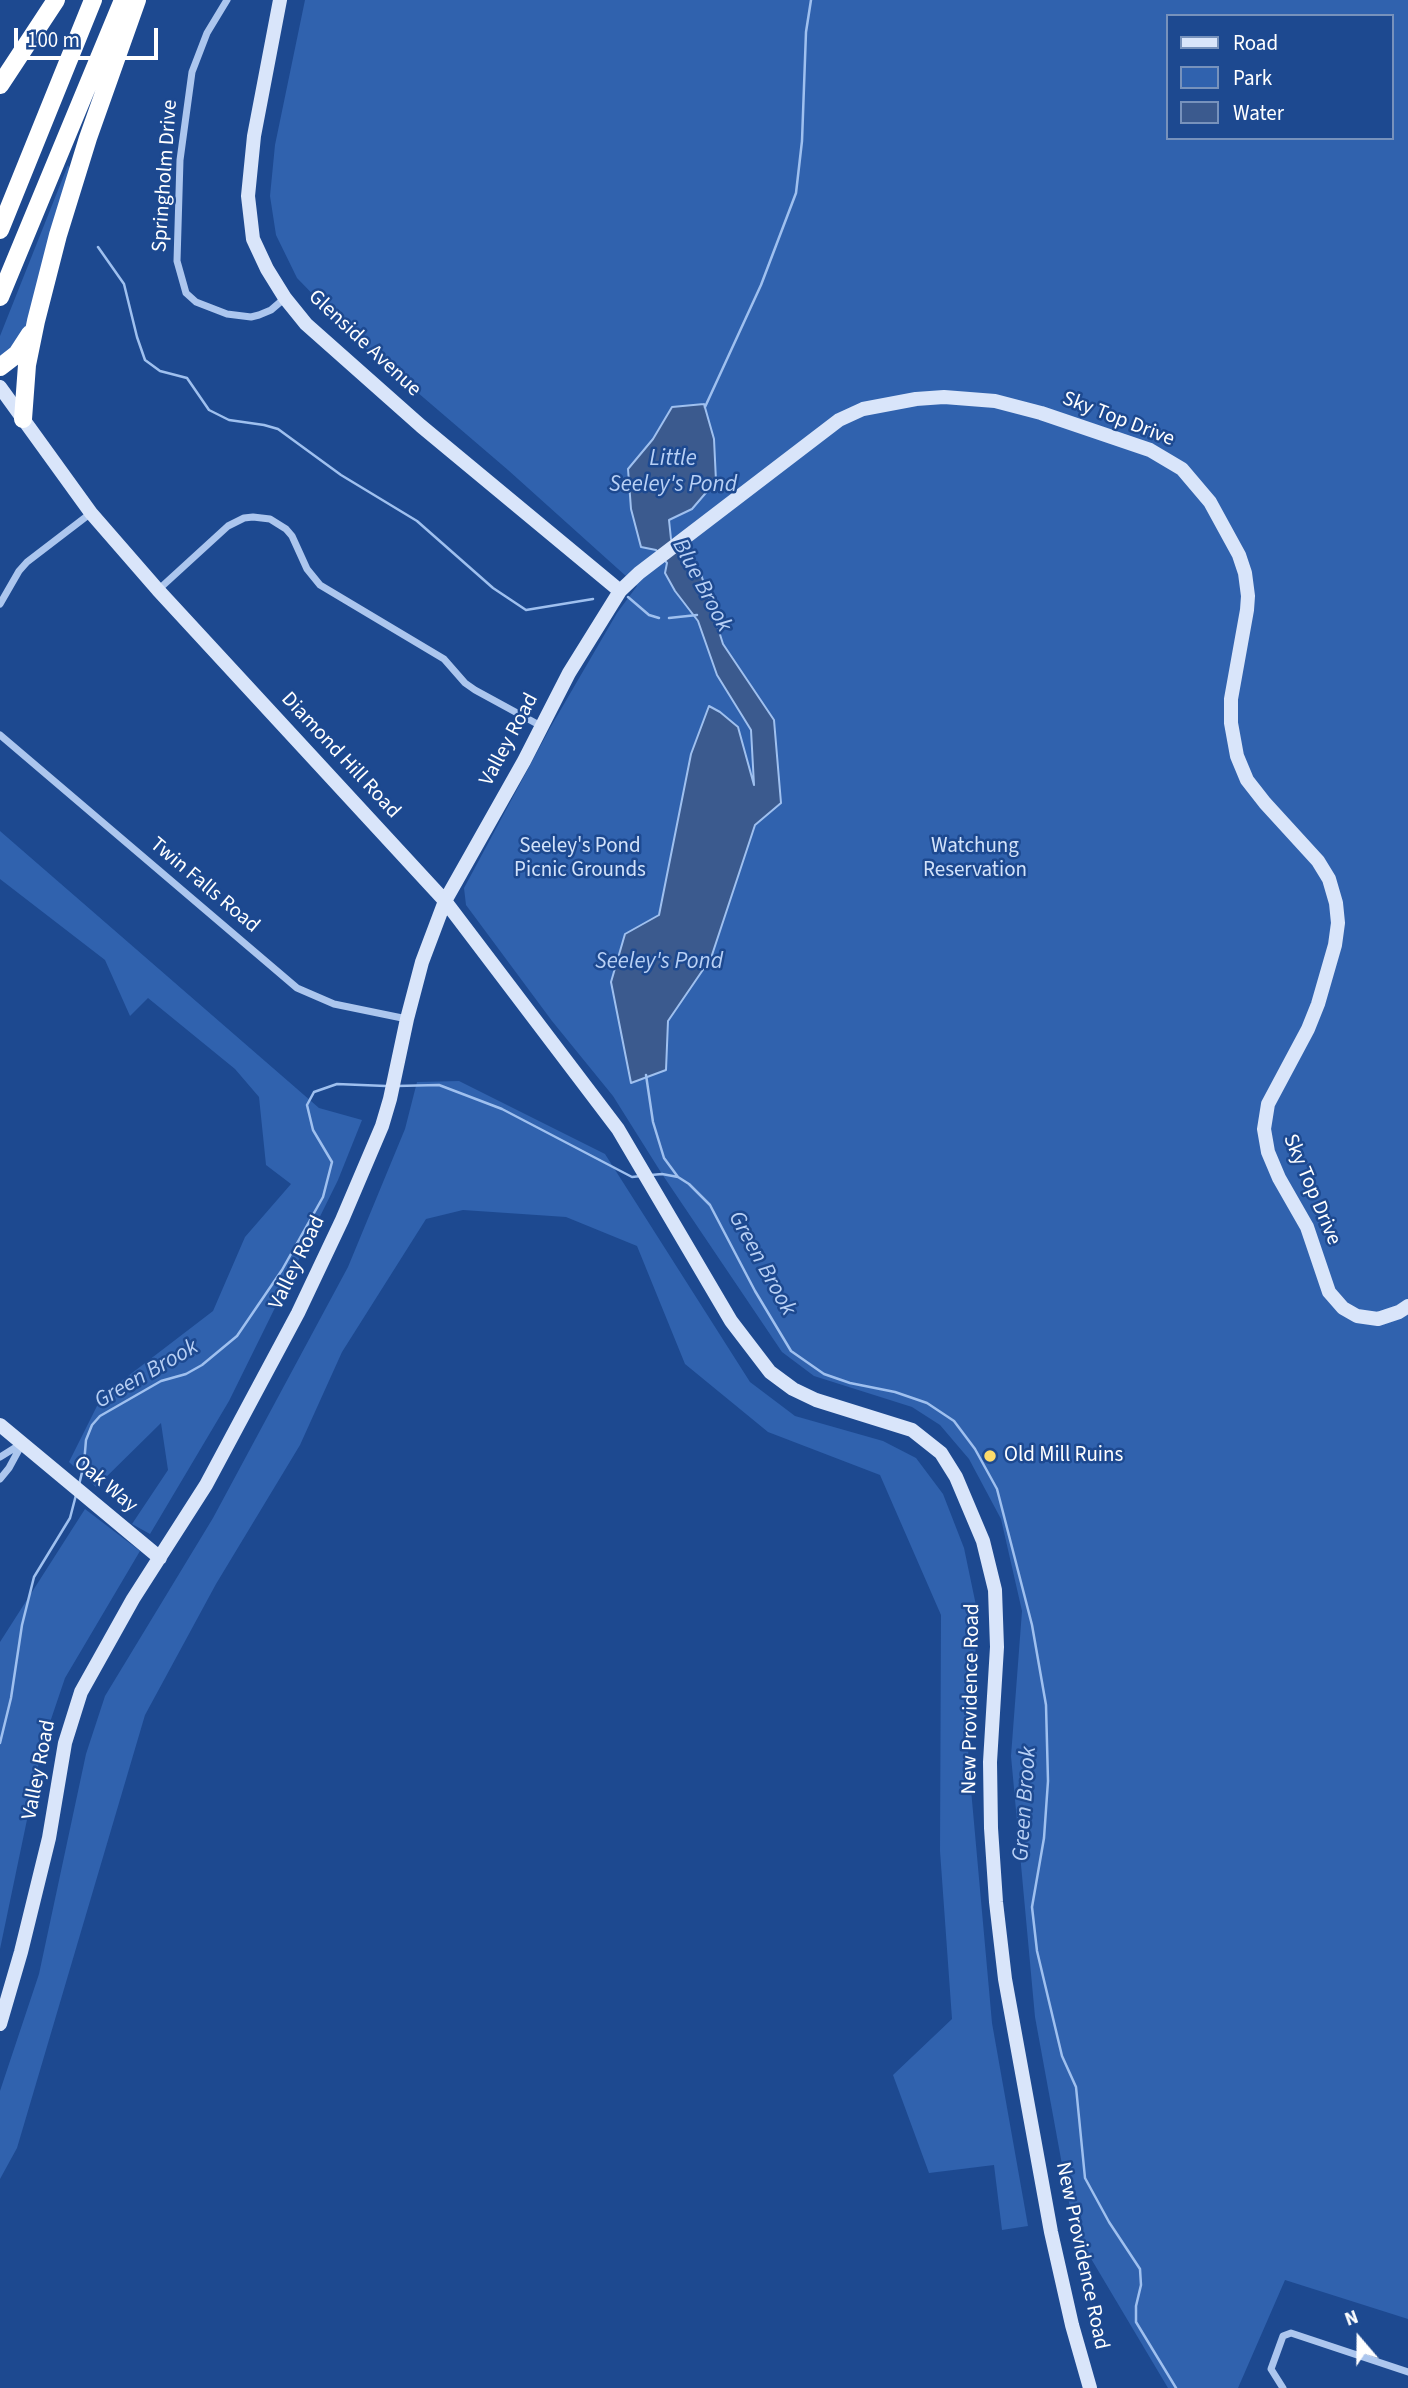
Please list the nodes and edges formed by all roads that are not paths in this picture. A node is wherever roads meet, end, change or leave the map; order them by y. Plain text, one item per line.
1 (56, 0) edge
2 (93, 0) edge
3 (123, 0) edge
4 (137, 0) edge
5 (227, 0) edge
6 (280, 0) edge
7 (0, 85) edge
8 (0, 230) edge
9 (0, 297) edge
10 (285, 298) junction
11 (36, 321) junction
12 (0, 367) edge
13 (0, 387) edge
14 (23, 419) junction
15 (91, 513) junction
16 (677, 544) joint
17 (158, 590) junction
18 (620, 592) junction
19 (0, 604) edge
20 (541, 726) junction
21 (0, 735) edge
22 (445, 901) junction
23 (407, 1019) junction
24 (638, 1162) joint
25 (1408, 1306) edge
26 (0, 1425) edge
27 (22, 1444) junction
28 (0, 1457) edge
29 (0, 1479) edge
30 (160, 1558) junction
31 (0, 2024) edge
32 (1408, 2372) edge
33 (1090, 2388) edge
34 (1283, 2388) edge

1 - 7 highway
2 - 8 highway
3 - 9 highway
4 - 11 highway
5 - 10 street, Springholm Drive
6 - 10 main road, Glenside Avenue
10 - 18 main road, Glenside Avenue
11 - 12 highway
11 - 14 highway
13 - 14 main road, Diamond Hill Road
14 - 15 main road, Diamond Hill Road
15 - 17 main road, Diamond Hill Road
15 - 19 street
16 - 18 main road, Valley Road
16 - 25 main road, Sky Top Drive
17 - 20 street
17 - 22 main road, Diamond Hill Road
18 - 20 main road, Valley Road
20 - 22 main road, Valley Road
21 - 23 street, Twin Falls Road
22 - 23 main road, Valley Road
22 - 24 main road, Diamond Hill Road
23 - 30 main road, Valley Road
24 - 33 main road, New Providence Road
26 - 27 main road, Oak Way
27 - 28 street
27 - 29 street
27 - 30 main road, Oak Way
30 - 31 main road, Valley Road
32 - 34 street

